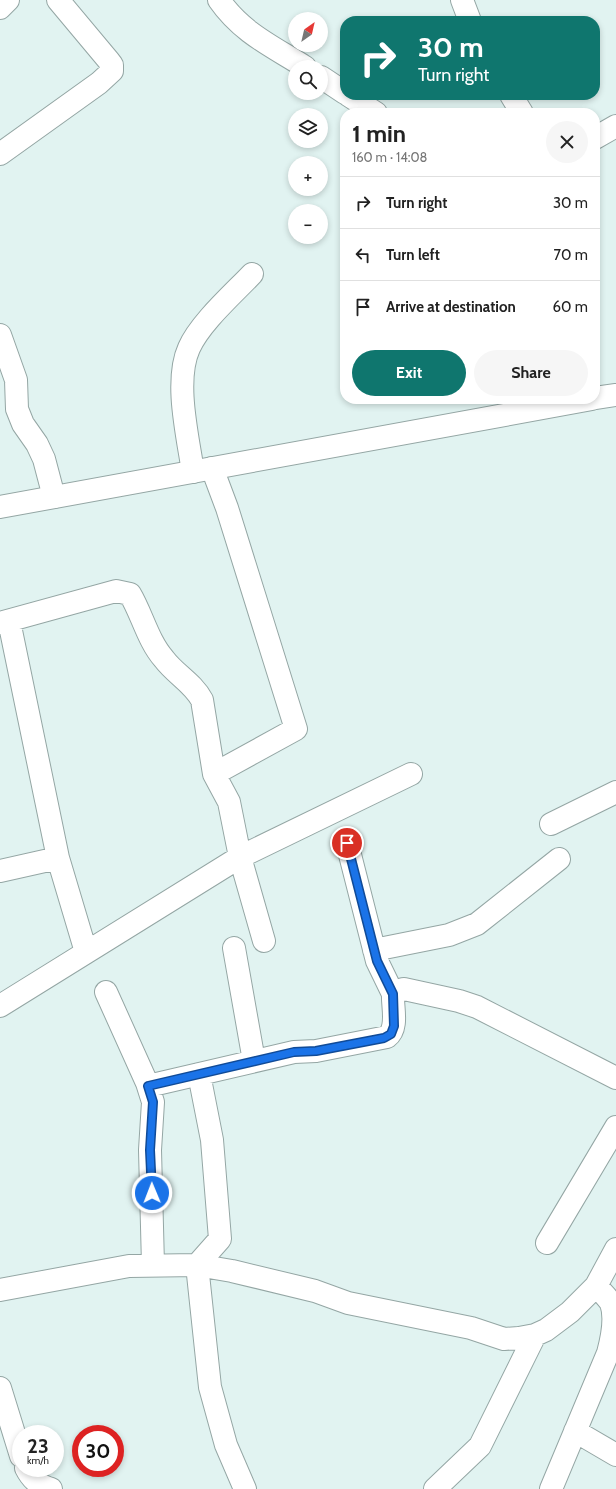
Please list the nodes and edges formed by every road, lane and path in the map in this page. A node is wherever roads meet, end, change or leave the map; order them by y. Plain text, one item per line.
1 (8, 0) edge
2 (58, 0) edge
3 (219, 0) edge
4 (462, 0) edge
5 (0, 8) edge
6 (468, 16) edge
7 (294, 60) edge
8 (328, 82) edge
9 (340, 90) edge
10 (356, 100) edge
11 (368, 108) edge
12 (616, 126) edge
13 (600, 135) edge
14 (0, 154) edge
15 (252, 274) dead end
16 (0, 335) edge
17 (6, 363) edge
18 (616, 394) edge
19 (600, 397) edge
20 (565, 404) edge
21 (202, 470) junction
22 (54, 497) junction
23 (0, 507) edge
24 (5, 622) edge
25 (214, 774) junction
26 (411, 774) dead end
27 (616, 792) edge
28 (551, 824) dead end
29 (347, 843) dead end
30 (240, 857) junction
31 (58, 858) junction
32 (559, 859) dead end
33 (0, 871) edge
34 (264, 942) dead end
35 (234, 948) dead end
36 (374, 950) junction
37 (86, 952) junction
38 (106, 992) dead end
39 (393, 994) junction
40 (0, 1006) edge
41 (254, 1061) junction
42 (199, 1074) junction
43 (616, 1078) edge
44 (148, 1086) junction
45 (616, 1127) edge
46 (548, 1243) dead end
47 (616, 1250) edge
48 (153, 1265) junction
49 (197, 1265) junction
50 (596, 1286) junction
51 (0, 1290) edge
52 (535, 1335) junction
53 (0, 1388) edge
54 (12, 1427) edge
55 (575, 1431) junction
56 (616, 1456) edge
57 (31, 1477) edge
58 (51, 1489) edge
59 (245, 1489) edge
60 (435, 1489) edge
61 (551, 1489) edge

1 - 5 street
2 - 14 street
3 - 7 street
4 - 6 street
8 - 9 street
10 - 11 street
12 - 13 street
15 - 21 street
16 - 17 street
17 - 22 street
18 - 19 street
20 - 21 street
21 - 22 street
21 - 25 street
22 - 23 street
24 - 25 street
24 - 31 street
25 - 30 street
26 - 30 street
27 - 28 street
29 - 36 street
30 - 34 street
30 - 37 street
31 - 33 street
31 - 37 street
32 - 36 street
35 - 41 street
36 - 39 street
37 - 40 street
38 - 44 street
39 - 41 street
39 - 43 street
41 - 42 street
42 - 44 street
42 - 49 street
44 - 48 street
45 - 46 street
47 - 50 street
48 - 49 street
48 - 51 street
49 - 52 street
49 - 59 street
50 - 52 street
50 - 55 street
52 - 60 street
53 - 54 street
55 - 56 street
55 - 61 street
57 - 58 street

